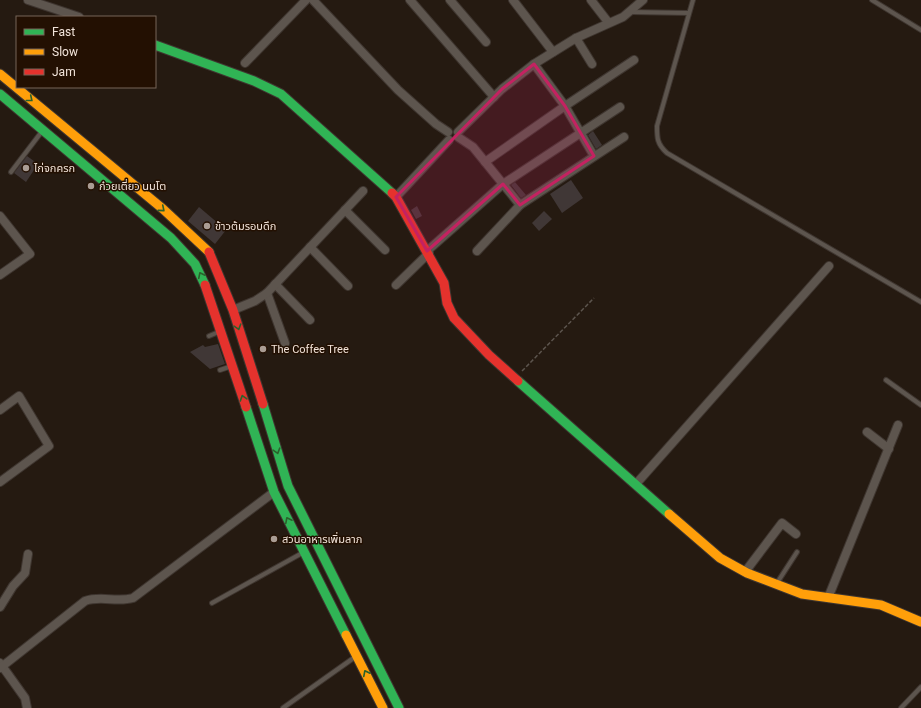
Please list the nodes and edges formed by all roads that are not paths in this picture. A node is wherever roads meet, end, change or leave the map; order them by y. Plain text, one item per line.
1 (28, 0) edge
2 (306, 0) edge
3 (313, 0) edge
4 (410, 0) edge
5 (450, 0) edge
6 (513, 0) edge
7 (591, 0) edge
8 (643, 0) edge
9 (693, 0) edge
10 (872, 0) edge
11 (630, 12) junction
12 (689, 13) junction
13 (76, 16) edge
14 (608, 22) junction
15 (921, 30) edge
16 (576, 38) junction
17 (486, 42) dead end
18 (156, 45) edge
19 (553, 52) junction
20 (634, 60) dead end
21 (245, 63) dead end
22 (534, 64) junction
23 (592, 64) dead end
24 (0, 74) edge
25 (8, 81) junction
26 (16, 88) edge
27 (16, 88) edge
28 (0, 90) edge
29 (0, 94) edge
30 (494, 97) junction
31 (565, 106) junction
32 (620, 106) dead end
33 (43, 130) junction
34 (581, 132) junction
35 (458, 134) junction
36 (449, 136) junction
37 (624, 137) dead end
38 (594, 156) junction
39 (485, 162) junction
40 (11, 172) dead end
41 (503, 184) junction
42 (363, 192) dead end
43 (396, 197) junction
44 (520, 206) junction
45 (345, 210) junction
46 (0, 217) edge
47 (310, 248) junction
48 (386, 250) dead end
49 (477, 251) dead end
50 (428, 252) junction
51 (829, 266) dead end
52 (0, 275) edge
53 (275, 284) junction
54 (396, 285) dead end
55 (348, 286) dead end
56 (267, 293) junction
57 (921, 302) edge
58 (233, 310) junction
59 (310, 320) dead end
60 (222, 331) junction
61 (209, 336) dead end
62 (285, 343) dead end
63 (233, 366) junction
64 (220, 370) dead end
65 (886, 380) dead end
66 (921, 405) edge
67 (0, 410) edge
68 (898, 425) dead end
69 (867, 432) dead end
70 (889, 449) junction
71 (0, 482) edge
72 (636, 484) junction
73 (274, 492) junction
74 (796, 534) dead end
75 (304, 552) junction
76 (797, 552) dead end
77 (28, 554) dead end
78 (324, 557) junction
79 (310, 563) junction
80 (745, 572) junction
81 (776, 585) junction
82 (828, 598) junction
83 (212, 602) dead end
84 (0, 607) edge
85 (921, 622) edge
86 (357, 656) junction
87 (1, 666) edge
88 (921, 687) edge
89 (27, 708) edge
90 (283, 708) edge
91 (384, 708) edge
92 (400, 708) edge
93 (901, 708) edge

1 - 13 street
2 - 21 street
3 - 36 street
4 - 30 street
5 - 17 street
6 - 19 street
7 - 14 street
8 - 11 street
9 - 12 lane
10 - 15 lane
11 - 12 lane
11 - 14 street
12 - 57 lane
14 - 16 street
16 - 19 street
16 - 23 street
18 - 43 street
19 - 22 street
20 - 31 street
22 - 30 street
22 - 31 street
24 - 25 street
25 -> 26 street
25 - 28 street
27 -> 58 street
29 - 33 street
30 - 35 street
31 - 34 street
31 - 39 street
32 - 34 street
33 - 40 lane
60 -> 33 street
34 - 38 street
34 - 41 street
35 - 36 street
35 - 39 street
36 - 43 street
37 - 38 street
38 - 44 street
39 - 41 street
41 - 44 street
41 - 50 street
42 - 45 street
43 - 50 street
44 - 49 street
45 - 47 street
45 - 48 street
46 - 52 street
47 - 53 street
47 - 55 street
50 - 54 street
50 - 72 street
51 - 72 street
53 - 56 street
53 - 59 street
56 - 58 street
56 - 62 street
58 -> 78 street
60 - 61 lane
60 - 63 street
63 - 64 lane
73 -> 63 street
65 - 66 lane
67 - 71 street
68 - 70 street
69 - 70 street
70 - 82 street
72 - 80 street
75 -> 73 street
73 - 87 street
74 - 80 street
75 - 79 street
75 - 83 lane
76 - 81 lane
77 - 84 street
78 - 79 street
78 - 92 street
79 - 86 street
80 - 81 street
81 - 82 street
82 - 85 street
86 - 90 lane
91 -> 86 street
87 - 89 street
88 - 93 lane

